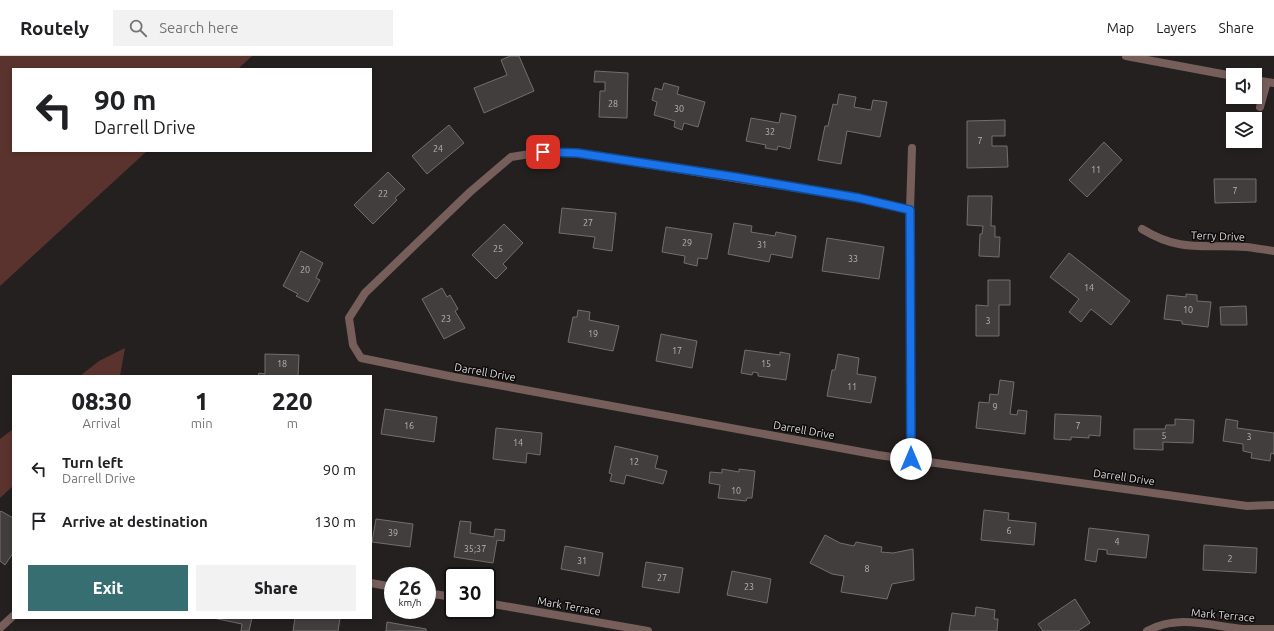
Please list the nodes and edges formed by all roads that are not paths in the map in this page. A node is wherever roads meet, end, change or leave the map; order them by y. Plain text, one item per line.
1 (1126, 56) edge
2 (1226, 75) edge
3 (1271, 82) edge
4 (1260, 107) dead end
5 (912, 148) dead end
6 (910, 210) junction
7 (1142, 229) dead end
8 (1274, 251) edge
9 (911, 459) junction
10 (1274, 505) edge
11 (372, 583) edge
12 (384, 585) edge
13 (496, 605) edge
14 (12, 617) edge
15 (0, 628) edge
16 (1274, 629) edge
17 (648, 631) edge
18 (1147, 631) edge

1 - 2 street
3 - 4 street
5 - 6 street
6 - 9 street
6 - 9 street, Darrell Drive
7 - 8 street, Terry Drive
9 - 10 street, Darrell Drive
11 - 12 street
13 - 17 street, Mark Terrace
14 - 15 street
16 - 18 street, Mark Terrace

